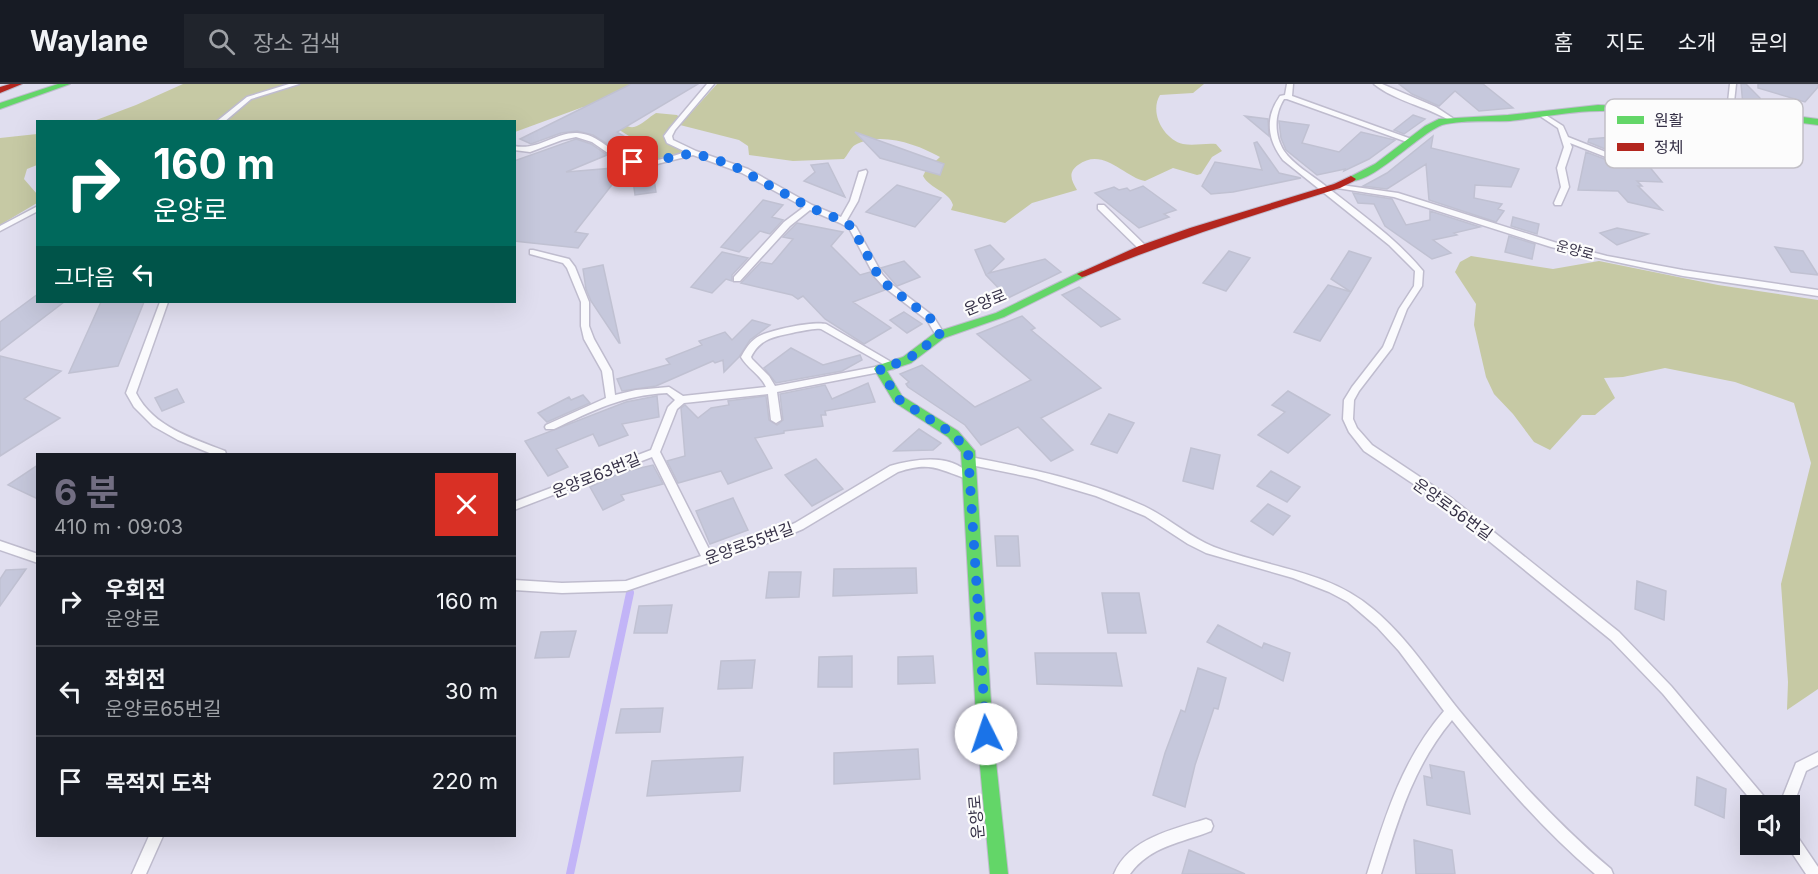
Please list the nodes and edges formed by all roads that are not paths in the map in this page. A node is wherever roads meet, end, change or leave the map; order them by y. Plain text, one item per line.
1 (18, 84) edge
2 (66, 84) edge
3 (296, 84) edge
4 (711, 84) edge
5 (1290, 84) edge
6 (1377, 84) edge
7 (1733, 84) edge
8 (0, 90) edge
9 (1288, 97) junction
10 (1732, 99) edge
11 (0, 106) edge
12 (1605, 108) edge
13 (1542, 115) junction
14 (1451, 119) junction
15 (222, 120) edge
16 (1803, 120) edge
17 (1818, 122) edge
18 (1566, 139) junction
19 (1410, 140) junction
20 (516, 148) edge
21 (693, 153) junction
22 (1605, 154) edge
23 (862, 172) dead end
24 (1332, 188) junction
25 (1558, 203) dead end
26 (809, 207) junction
27 (1101, 207) dead end
28 (36, 209) edge
29 (843, 221) junction
30 (0, 229) edge
31 (1143, 248) junction
32 (533, 252) dead end
33 (737, 279) dead end
34 (1818, 293) edge
35 (164, 303) edge
36 (940, 335) junction
37 (887, 368) junction
38 (772, 390) junction
39 (611, 398) junction
40 (681, 400) junction
41 (776, 420) dead end
42 (550, 427) dead end
43 (655, 452) junction
44 (219, 453) edge
45 (970, 461) junction
46 (968, 477) junction
47 (516, 505) edge
48 (0, 545) edge
49 (36, 558) edge
50 (708, 558) junction
51 (516, 585) edge
52 (1452, 711) junction
53 (1818, 759) edge
54 (1756, 795) edge
55 (1790, 795) edge
56 (1206, 826) dead end
57 (156, 837) edge
58 (1800, 853) edge
59 (139, 874) edge
60 (999, 874) edge
61 (1121, 874) edge
62 (1374, 874) edge
63 (1606, 874) edge
64 (1814, 874) edge

1 - 8 main road
2 - 11 main road
3 - 15 lane
4 - 21 lane
5 - 9 lane, 운양로
6 - 14 lane
7 - 10 lane
9 - 19 lane
9 - 24 lane, 운양로
12 - 13 main road, 운양로
13 - 14 main road, 운양로
13 - 18 lane
14 - 19 main road, 운양로
16 - 17 main road, 운양로
18 - 22 lane
18 - 25 lane
19 - 24 main road, 운양로
20 - 21 lane
21 - 26 lane
23 - 29 lane
24 - 31 main road, 운양로
24 - 34 lane, 운양로
24 - 54 lane, 운양로56번길
26 - 29 lane
26 - 33 lane
27 - 31 lane
28 - 30 lane
29 - 36 lane
31 - 36 main road, 운양로
32 - 39 lane
35 - 44 lane
36 - 37 main road, 운양로
37 - 38 lane
37 - 38 lane
37 - 45 main road
38 - 40 lane
38 - 41 lane
39 - 40 lane
39 - 42 lane
40 - 43 lane, 운양로63번길
43 - 47 lane, 운양로63번길
43 - 50 lane
45 - 46 main road, 운양로
45 - 52 lane
46 - 50 lane, 운양로55번길
46 - 60 main road, 운양로
48 - 49 lane
50 - 51 lane, 운양로55번길
52 - 62 lane
52 - 63 lane
53 - 55 lane
56 - 61 lane
57 - 59 lane
58 - 64 lane

